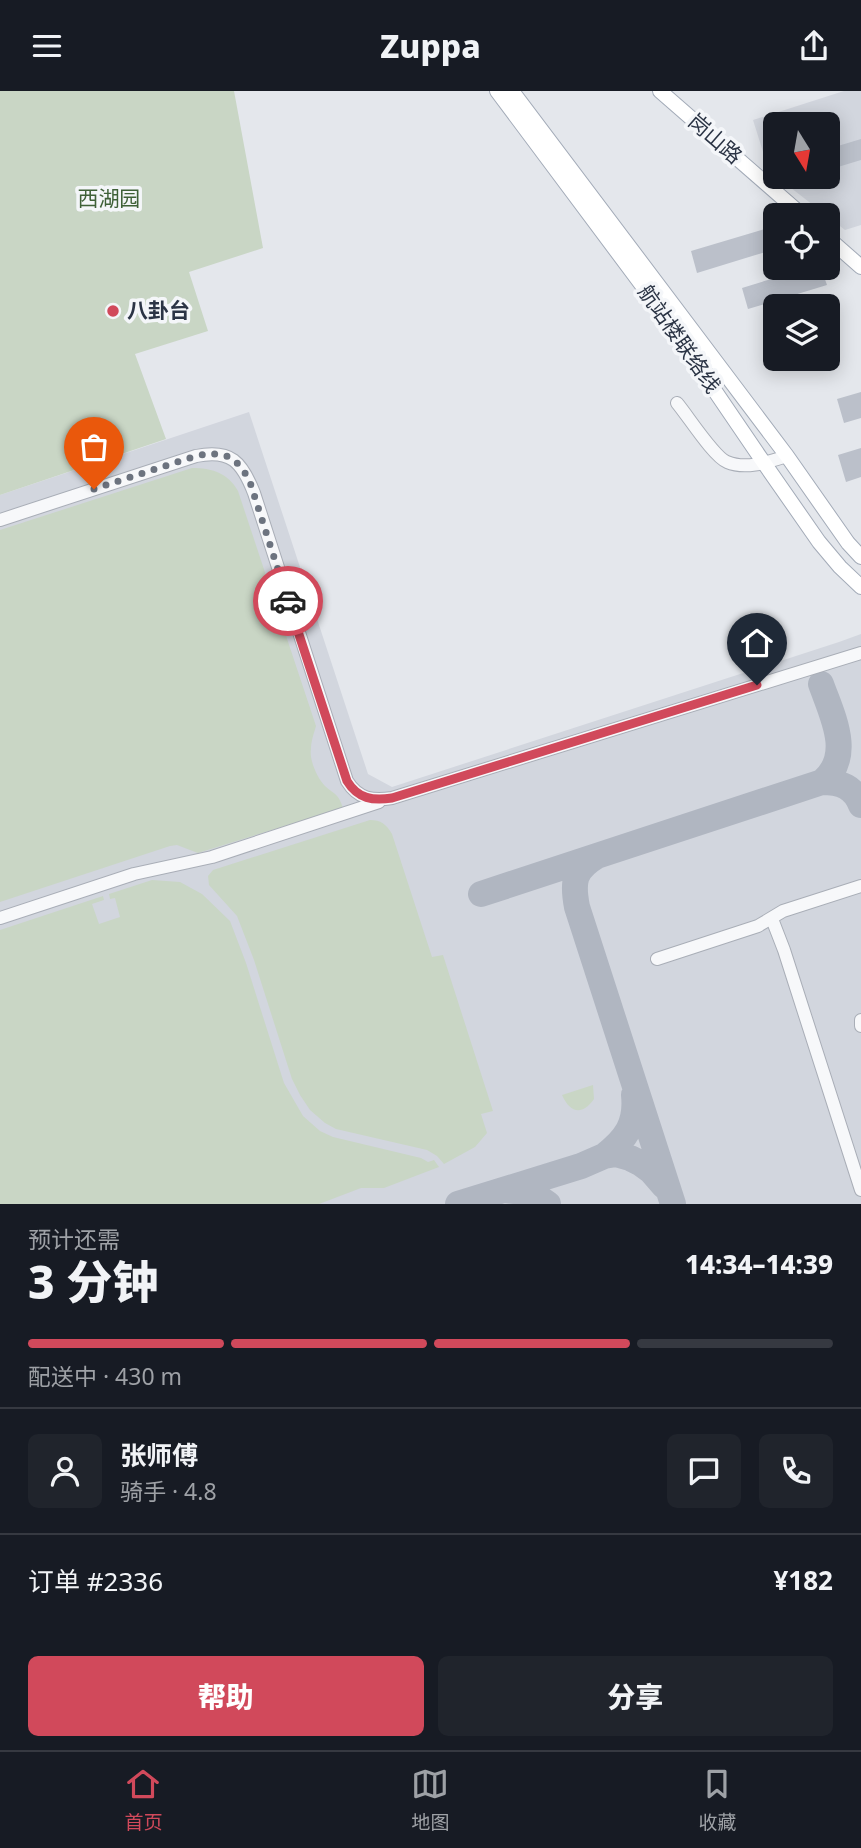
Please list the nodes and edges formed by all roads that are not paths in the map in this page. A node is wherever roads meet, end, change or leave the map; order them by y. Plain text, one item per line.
1 (497, 91) edge
2 (512, 91) edge
3 (660, 91) edge
4 (788, 203) edge
5 (840, 249) edge
6 (861, 267) edge
7 (677, 403) dead end
8 (787, 456) junction
9 (764, 463) junction
10 (0, 520) edge
11 (861, 557) edge
12 (861, 587) edge
13 (861, 653) edge
14 (392, 798) junction
15 (861, 886) edge
16 (0, 918) edge
17 (772, 919) junction
18 (657, 959) dead end
19 (861, 1020) edge
20 (861, 1026) edge
21 (861, 1190) edge

1 - 9 main road, 航站楼联络线
2 - 8 main road, 航站楼联络线
3 - 4 main road, 岗山路
5 - 6 main road
7 - 9 lane
8 - 9 lane
8 - 11 main road, 航站楼联络线
9 - 12 main road, 航站楼联络线
10 - 14 lane
13 - 14 lane
14 - 16 lane
15 - 17 lane
17 - 18 lane
17 - 21 lane
19 - 20 lane

